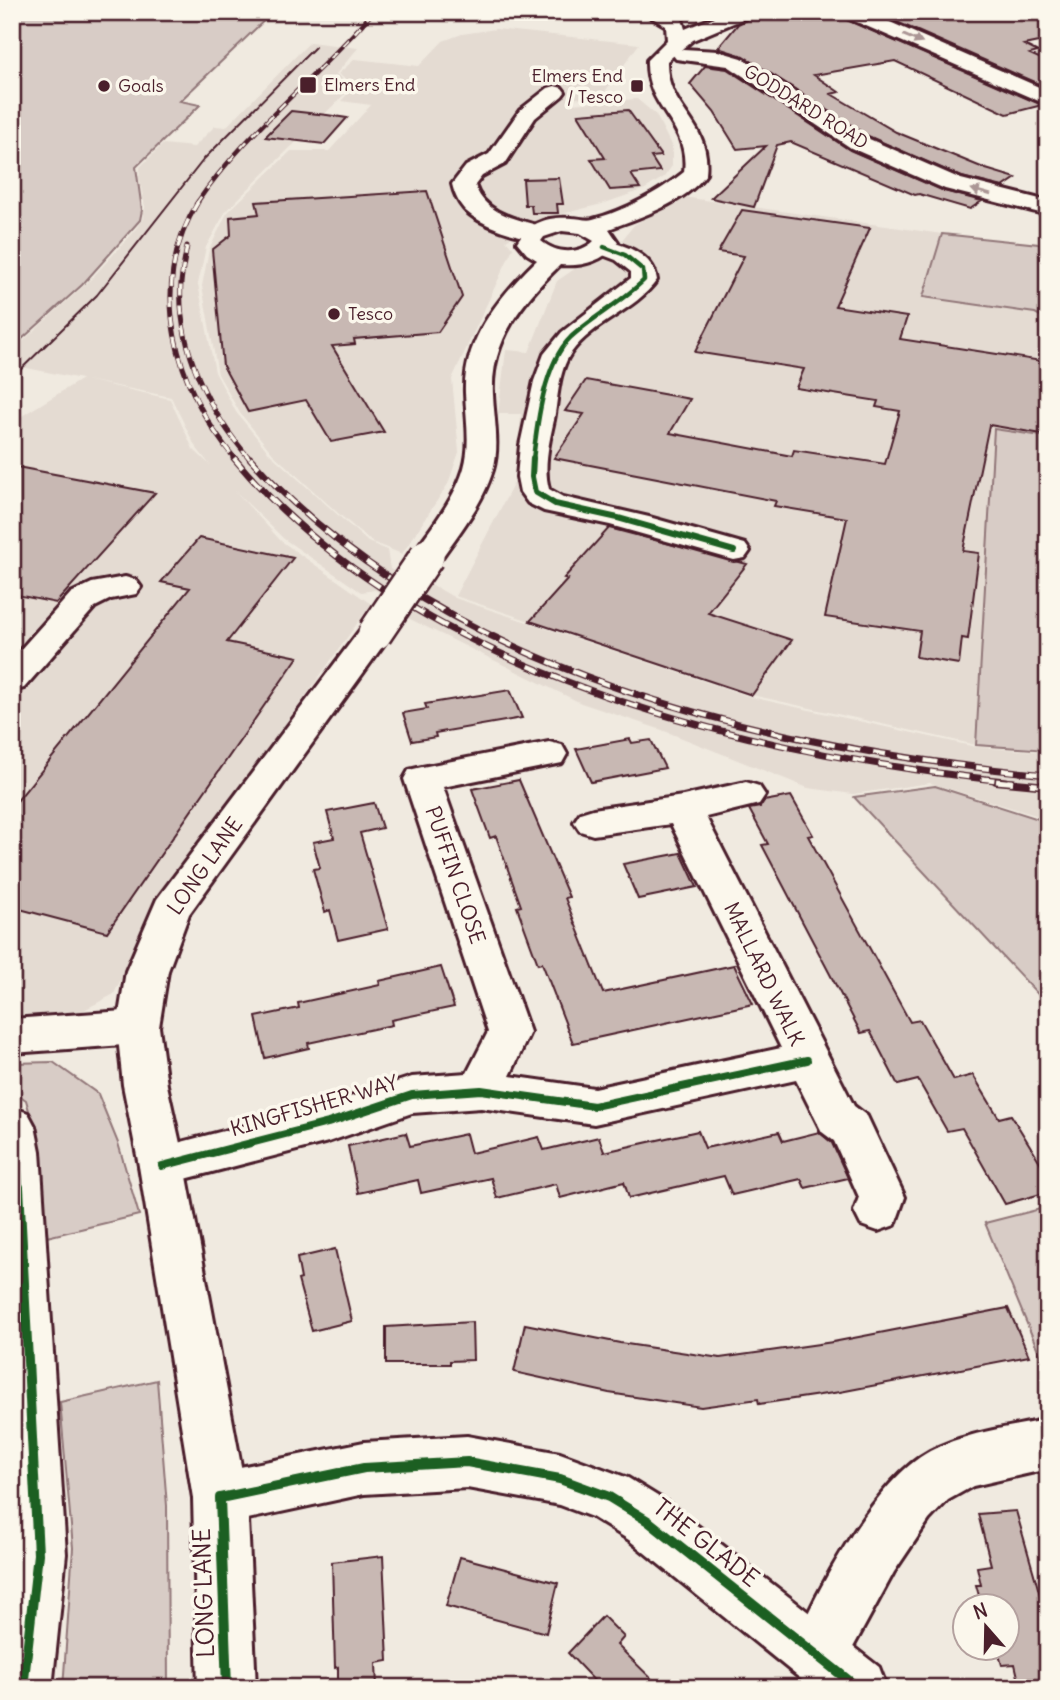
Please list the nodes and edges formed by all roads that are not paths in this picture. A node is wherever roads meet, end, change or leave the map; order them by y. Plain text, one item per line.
1 (651, 12) edge
2 (678, 12) edge
3 (850, 12) edge
4 (734, 17) edge
5 (680, 47) junction
6 (555, 92) dead end
7 (1048, 99) edge
8 (1048, 208) edge
9 (535, 232) junction
10 (598, 238) junction
11 (554, 257) junction
12 (734, 551) dead end
13 (125, 587) dead end
14 (12, 680) edge
15 (549, 754) dead end
16 (746, 795) dead end
17 (683, 809) junction
18 (593, 822) dead end
19 (138, 1027) junction
20 (12, 1036) edge
21 (807, 1060) junction
22 (481, 1090) junction
23 (12, 1126) edge
24 (162, 1166) junction
25 (878, 1211) dead end
26 (1048, 1444) edge
27 (220, 1497) junction
28 (818, 1655) junction
29 (23, 1688) edge
30 (227, 1688) edge
31 (858, 1688) edge

1 - 5 street
2 - 4 street
3 -> 7 street
4 - 5 street
8 -> 5 street, GODDARD ROAD
5 - 10 street
6 - 9 street
9 - 10 street
9 - 11 street
10 - 11 street
10 - 12 street
11 - 19 street, LONG LANE, bridge
13 - 14 street
15 - 22 street, PUFFIN CLOSE
16 - 17 street
17 - 18 street
17 - 21 street, MALLARD WALK
19 - 20 street
19 - 24 street, LONG LANE
21 - 22 street, KINGFISHER WAY
21 - 25 street, MALLARD WALK
22 - 24 street, KINGFISHER WAY
23 - 29 street
24 - 27 street, LONG LANE
26 - 28 street
27 - 28 street, THE GLADE
27 - 30 street, LONG LANE
28 - 31 street, THE GLADE

